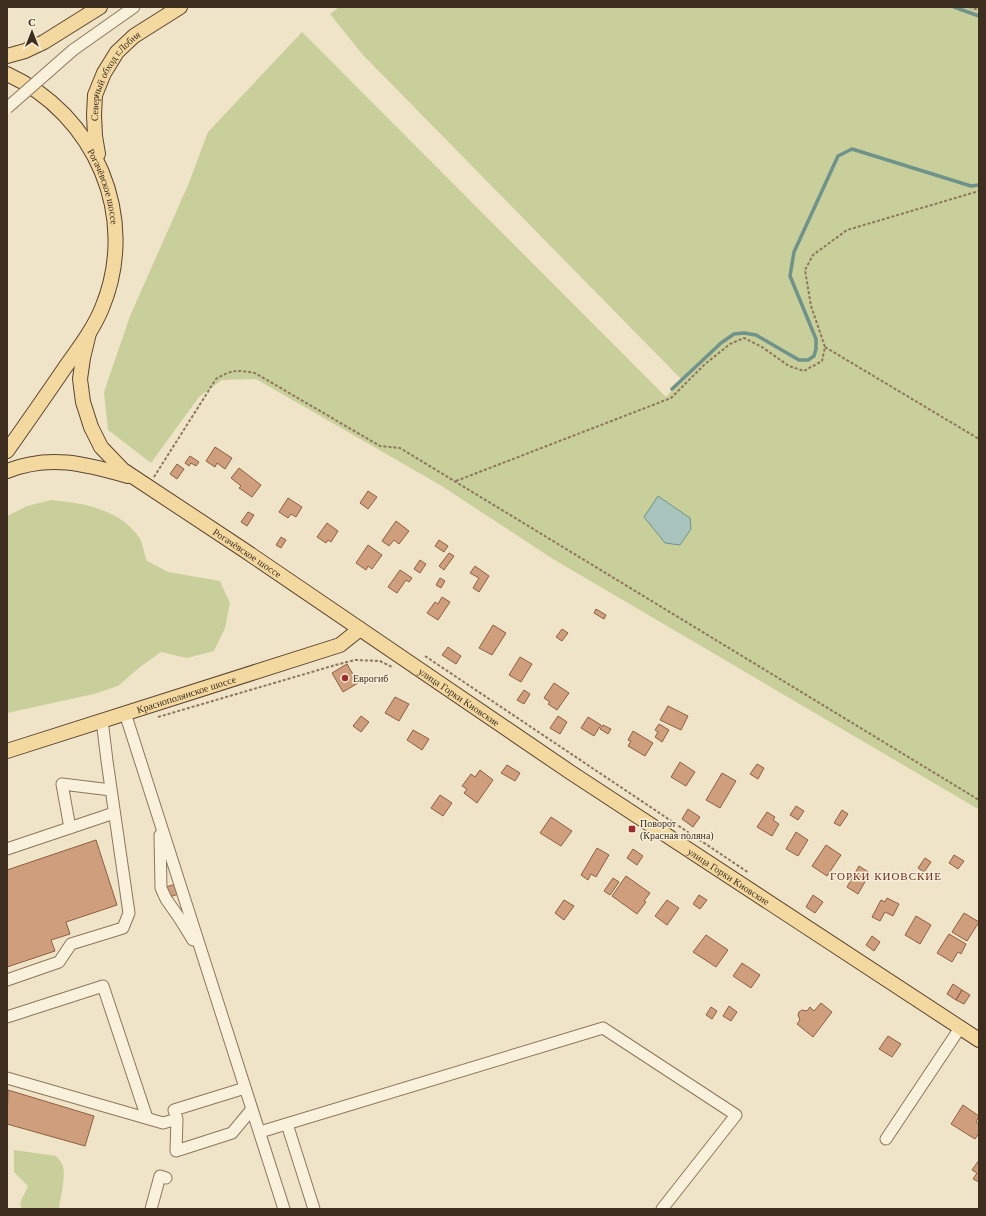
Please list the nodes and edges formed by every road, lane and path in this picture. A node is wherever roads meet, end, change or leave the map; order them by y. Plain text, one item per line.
1 (100, 7) edge
2 (134, 7) edge
3 (180, 7) edge
4 (969, 7) edge
5 (979, 10) edge
6 (7, 56) edge
7 (7, 74) edge
8 (7, 108) edge
9 (101, 168) junction
10 (979, 191) edge
11 (89, 333) junction
12 (825, 347) junction
13 (979, 439) edge
14 (7, 452) edge
15 (7, 471) edge
16 (134, 477) junction
17 (161, 480) dead end
18 (151, 481) junction
19 (455, 481) junction
20 (360, 629) junction
21 (420, 654) dead end
22 (393, 668) dead end
23 (125, 713) junction
24 (151, 719) dead end
25 (102, 720) junction
26 (7, 751) edge
27 (111, 790) junction
28 (979, 800) edge
29 (114, 812) junction
30 (160, 823) junction
31 (70, 828) junction
32 (7, 849) edge
33 (753, 876) dead end
34 (204, 960) junction
35 (7, 980) edge
36 (7, 1017) edge
37 (960, 1028) junction
38 (979, 1040) edge
39 (7, 1078) edge
40 (245, 1088) junction
41 (252, 1109) junction
42 (146, 1118) junction
43 (177, 1119) junction
44 (287, 1124) junction
45 (260, 1132) junction
46 (886, 1139) dead end
47 (166, 1178) dead end
48 (151, 1209) edge
49 (284, 1209) edge
50 (314, 1209) edge
51 (662, 1209) edge

1 - 6 main road
2 - 8 street, bridge
3 - 9 main road, Северный обход г.Лобня
4 - 5 path
7 - 9 main road, Рогачёвское шоссе
9 - 11 main road, Рогачёвское шоссе
10 - 12 path
11 - 14 main road, Рогачёвское шоссе
11 - 16 main road, Рогачёвское шоссе
12 - 13 path
12 - 19 path
15 - 16 main road, Рогачёвское шоссе
16 - 18 main road, Рогачёвское шоссе
17 - 18 path
18 - 19 path
18 - 20 main road, Рогачёвское шоссе
19 - 28 path
20 - 23 main road, Краснополянское шоссе
20 - 37 main road, улица Горки Киовские
21 - 33 path
22 - 24 path
23 - 25 main road, Краснополянское шоссе
23 - 30 street
25 - 26 main road, Краснополянское шоссе
25 - 27 street
27 - 29 street
27 - 31 street
29 - 31 street
29 - 35 street
30 - 34 street
30 - 34 street
31 - 32 street
34 - 40 street
36 - 42 street
37 - 38 main road, улица Горки Киовские
37 - 46 street
39 - 42 street
40 - 41 street
40 - 43 street
41 - 43 street
41 - 45 street
42 - 43 street
44 - 45 street
44 - 50 street
44 - 51 street
45 - 49 street
47 - 48 street

